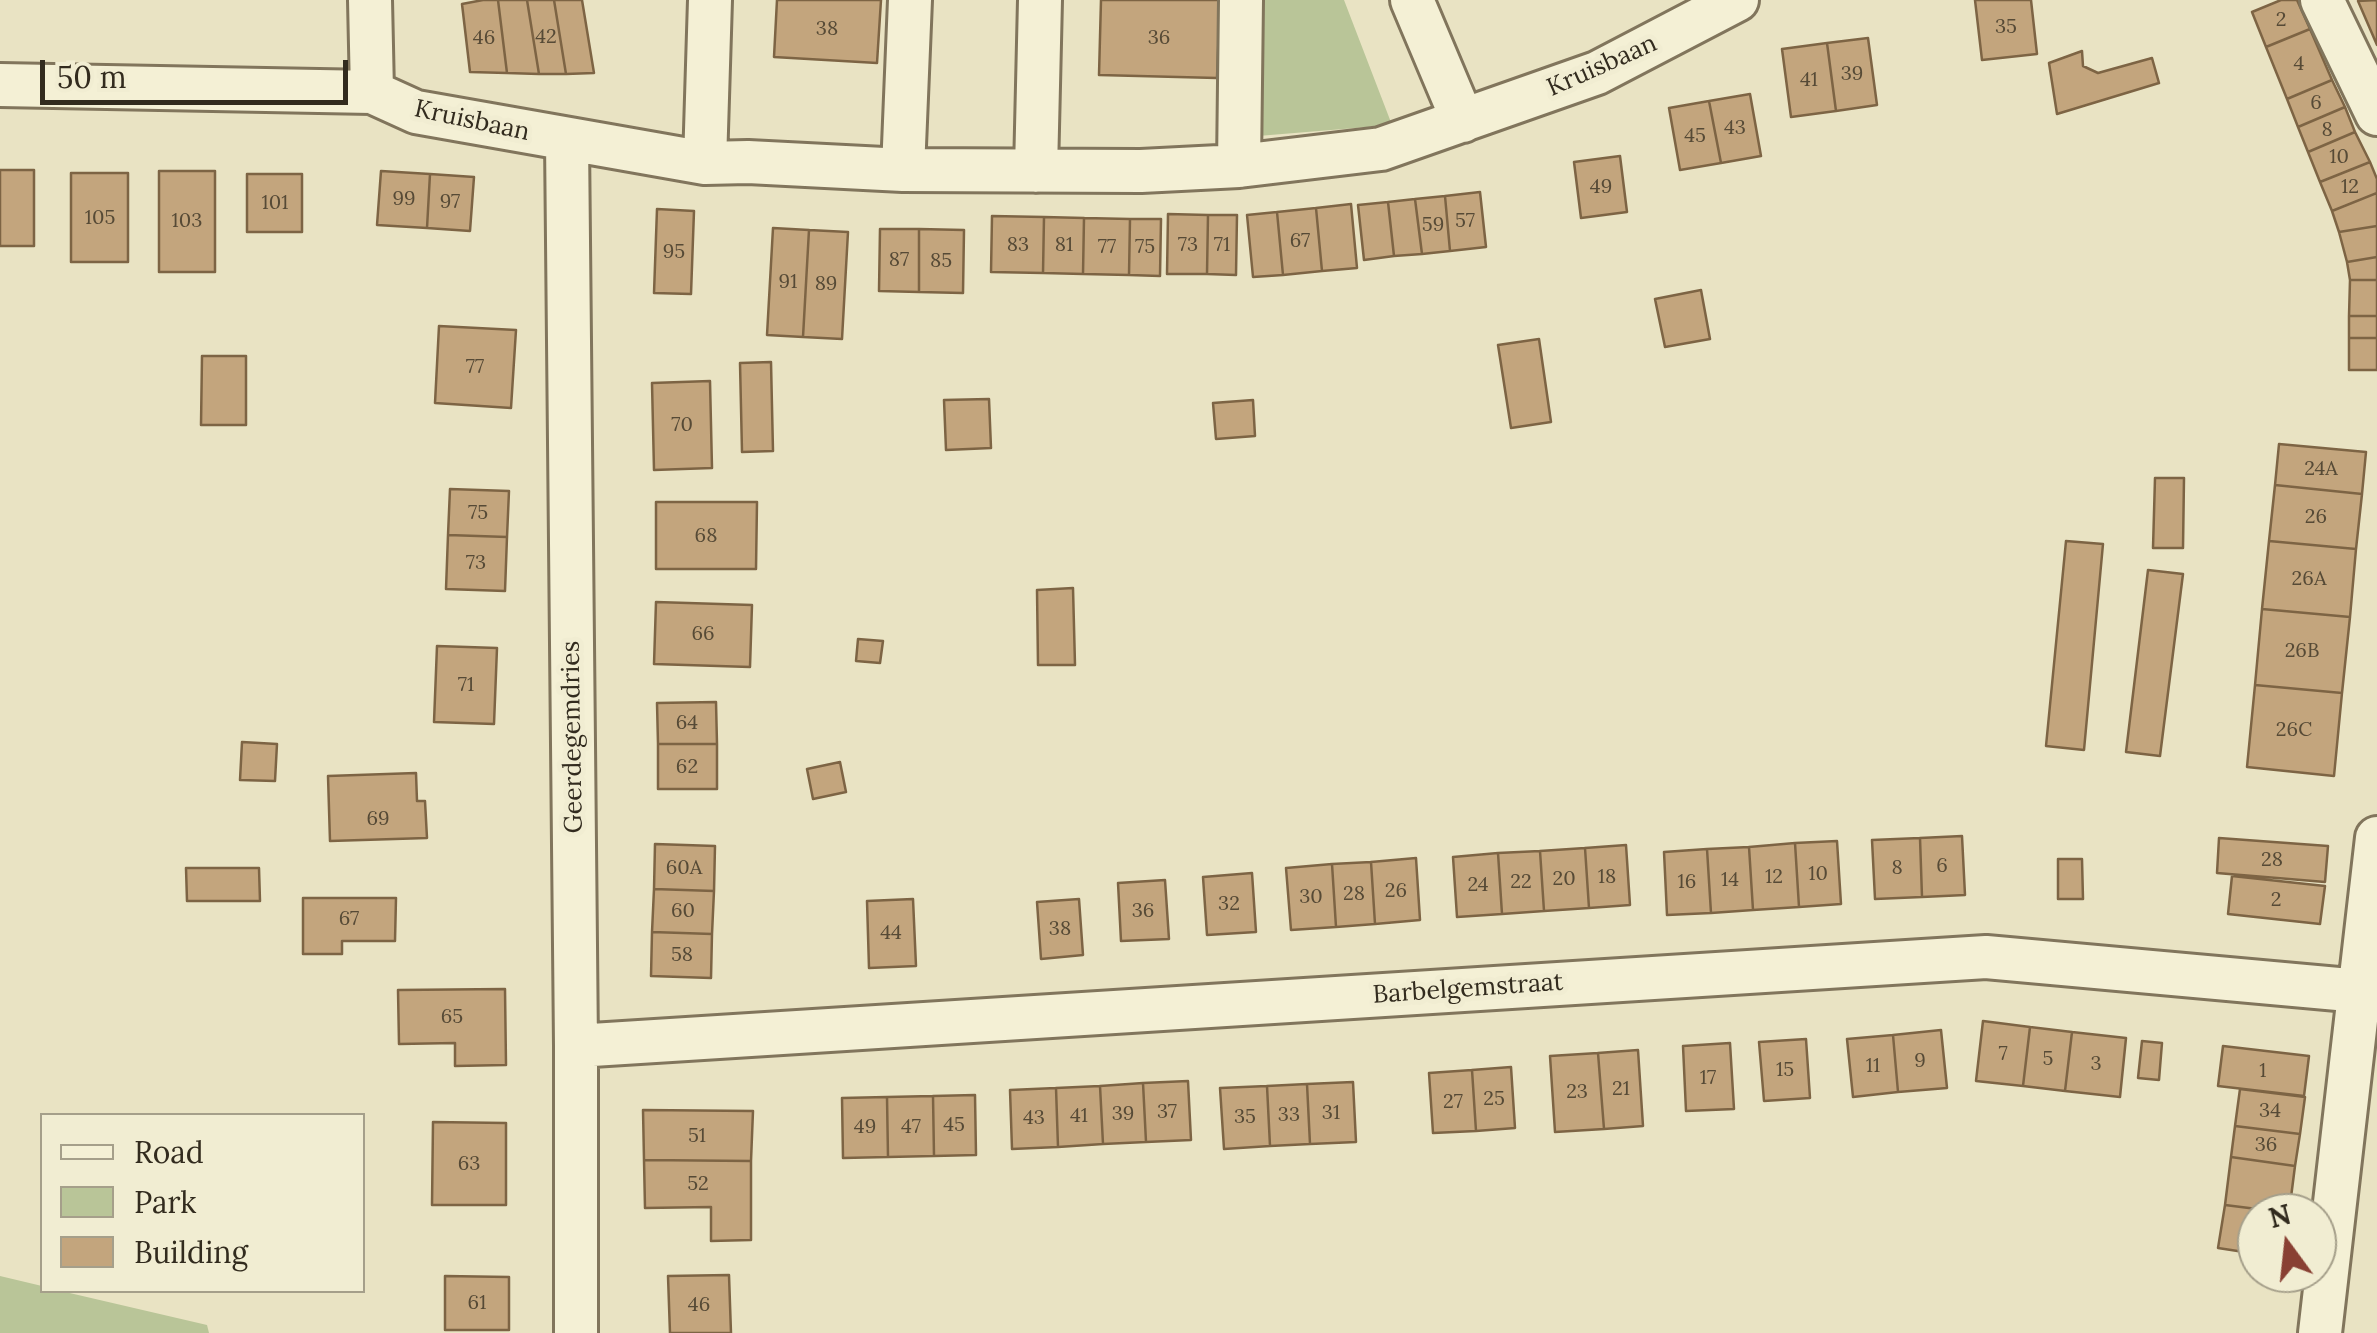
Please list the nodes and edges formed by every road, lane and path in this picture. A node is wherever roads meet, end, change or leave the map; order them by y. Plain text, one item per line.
1 (370, 0) edge
2 (710, 0) edge
3 (910, 0) edge
4 (1040, 0) edge
5 (1241, 0) edge
6 (1412, 0) edge
7 (1736, 0) edge
8 (2322, 0) edge
9 (0, 85) edge
10 (372, 92) junction
11 (2377, 114) edge
12 (1463, 121) junction
13 (567, 140) junction
14 (705, 163) junction
15 (1239, 166) junction
16 (903, 170) junction
17 (1036, 171) junction
18 (2377, 838) edge
19 (2360, 991) junction
20 (576, 1046) junction
21 (576, 1333) edge
22 (2320, 1333) edge

1 - 10 street
2 - 14 street
3 - 16 street
4 - 17 street
5 - 15 street
6 - 12 street
7 - 12 street, Kruisbaan
8 - 11 street
9 - 10 street, Kruisbaan
10 - 13 street, Kruisbaan
12 - 15 street, Kruisbaan
13 - 14 street, Kruisbaan
13 - 20 street, Geerdegemdries
14 - 16 street, Kruisbaan
15 - 17 street, Kruisbaan
16 - 17 street, Kruisbaan
18 - 19 street
19 - 20 street, Barbelgemstraat
19 - 22 street
20 - 21 street, Geerdegemdries

